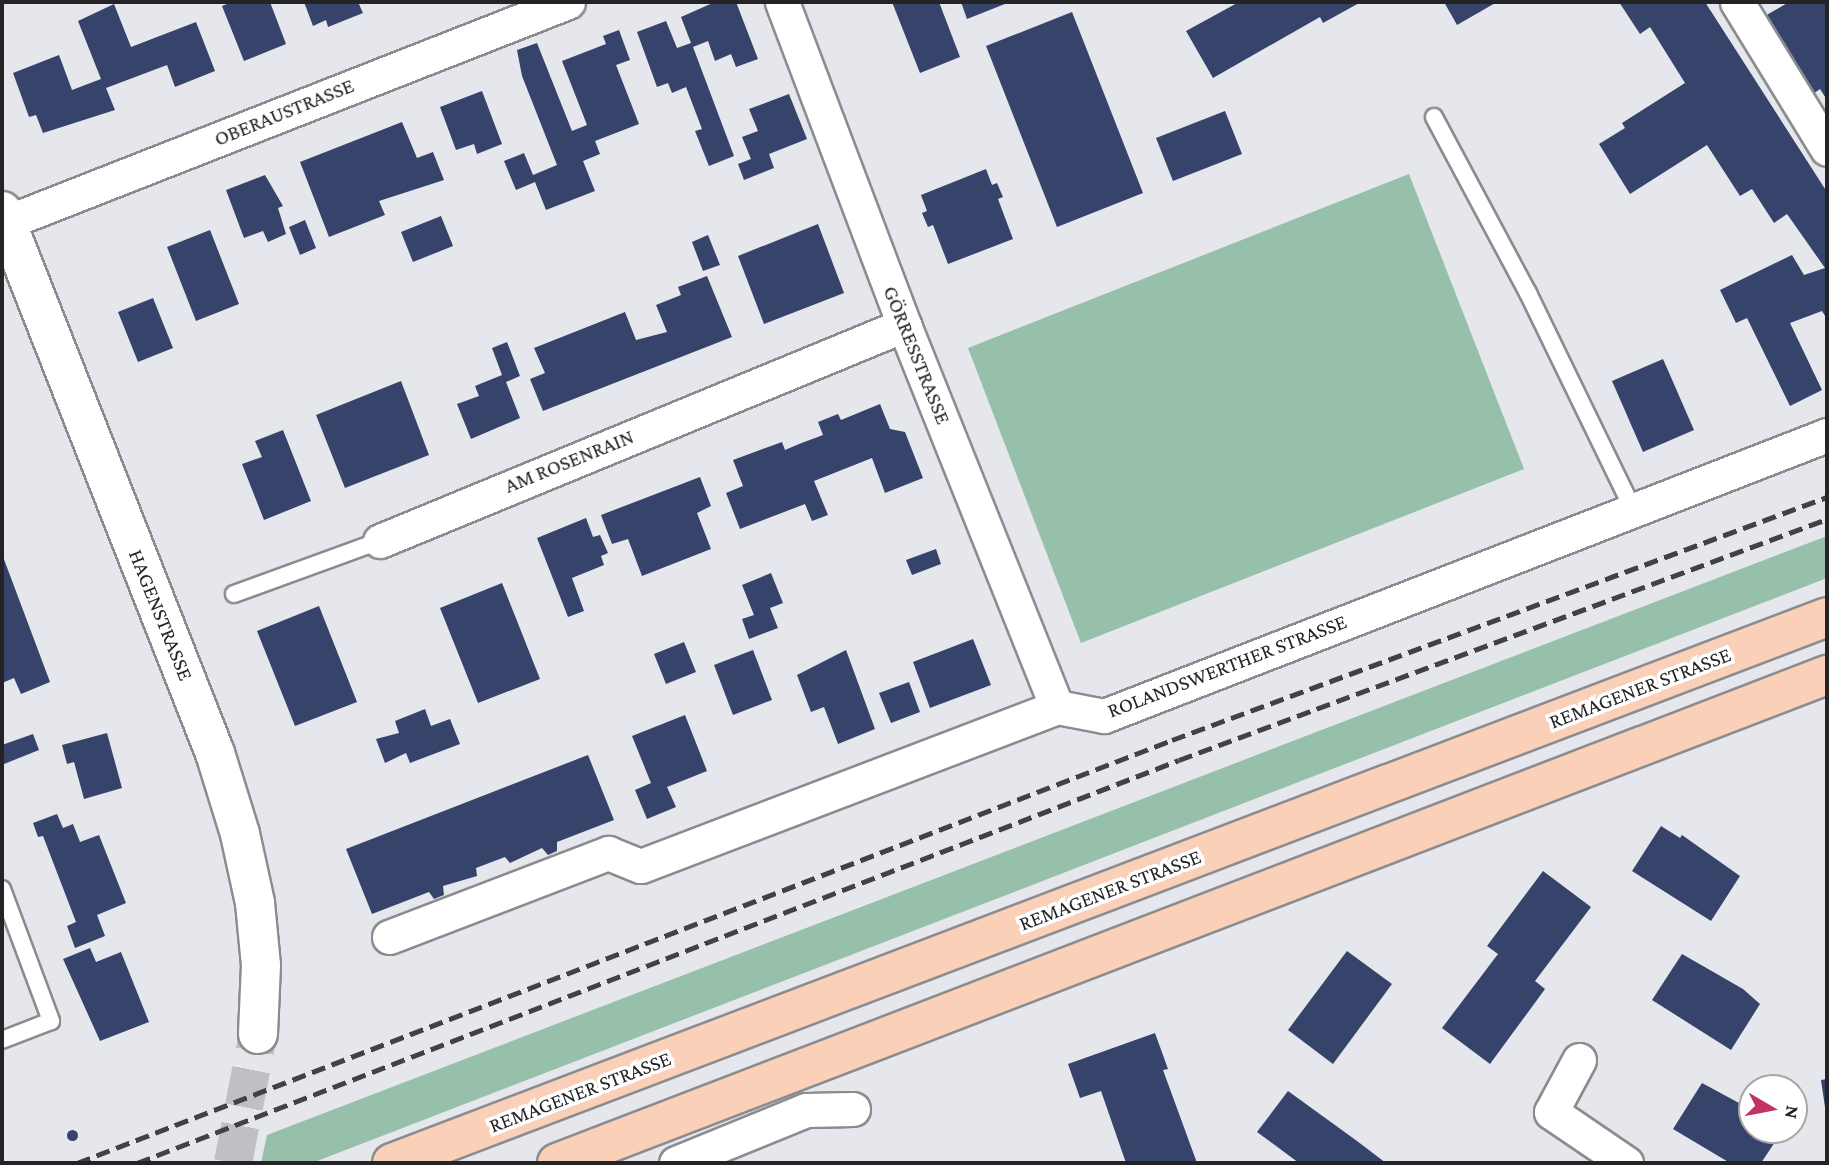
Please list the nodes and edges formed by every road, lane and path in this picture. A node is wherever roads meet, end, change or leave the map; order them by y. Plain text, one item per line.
1 (568, 2) edge
2 (782, 2) edge
3 (1737, 2) edge
4 (1434, 117) dead end
5 (1827, 149) edge
6 (3, 219) edge
7 (904, 325) junction
8 (1827, 435) edge
9 (1634, 511) junction
10 (380, 541) joint
11 (234, 594) dead end
12 (1827, 617) edge
13 (1827, 675) edge
14 (1057, 707) junction
15 (2, 889) edge
16 (388, 937) dead end
17 (258, 1034) tunnel mouth
18 (2, 1040) edge
19 (1579, 1060) dead end
20 (853, 1109) dead end
21 (392, 1163) edge
22 (556, 1163) edge
23 (676, 1163) edge
24 (1626, 1163) edge

1 - 6 street, OBERAUSTRASSE
2 - 7 street, GÖRRESSTRASSE
3 - 5 street
4 - 9 lane
6 - 17 main road, HAGENSTRASSE
7 - 10 street, AM ROSENRAIN
7 - 14 street, GÖRRESSTRASSE
8 - 9 street, ROLANDSWERTHER STRASSE
9 - 14 street, ROLANDSWERTHER STRASSE
10 - 11 lane, AM ROSENRAIN
12 - 21 main road, REMAGENER STRASSE
13 - 22 main road
14 - 16 street
15 - 18 lane
19 - 24 street
20 - 23 street

